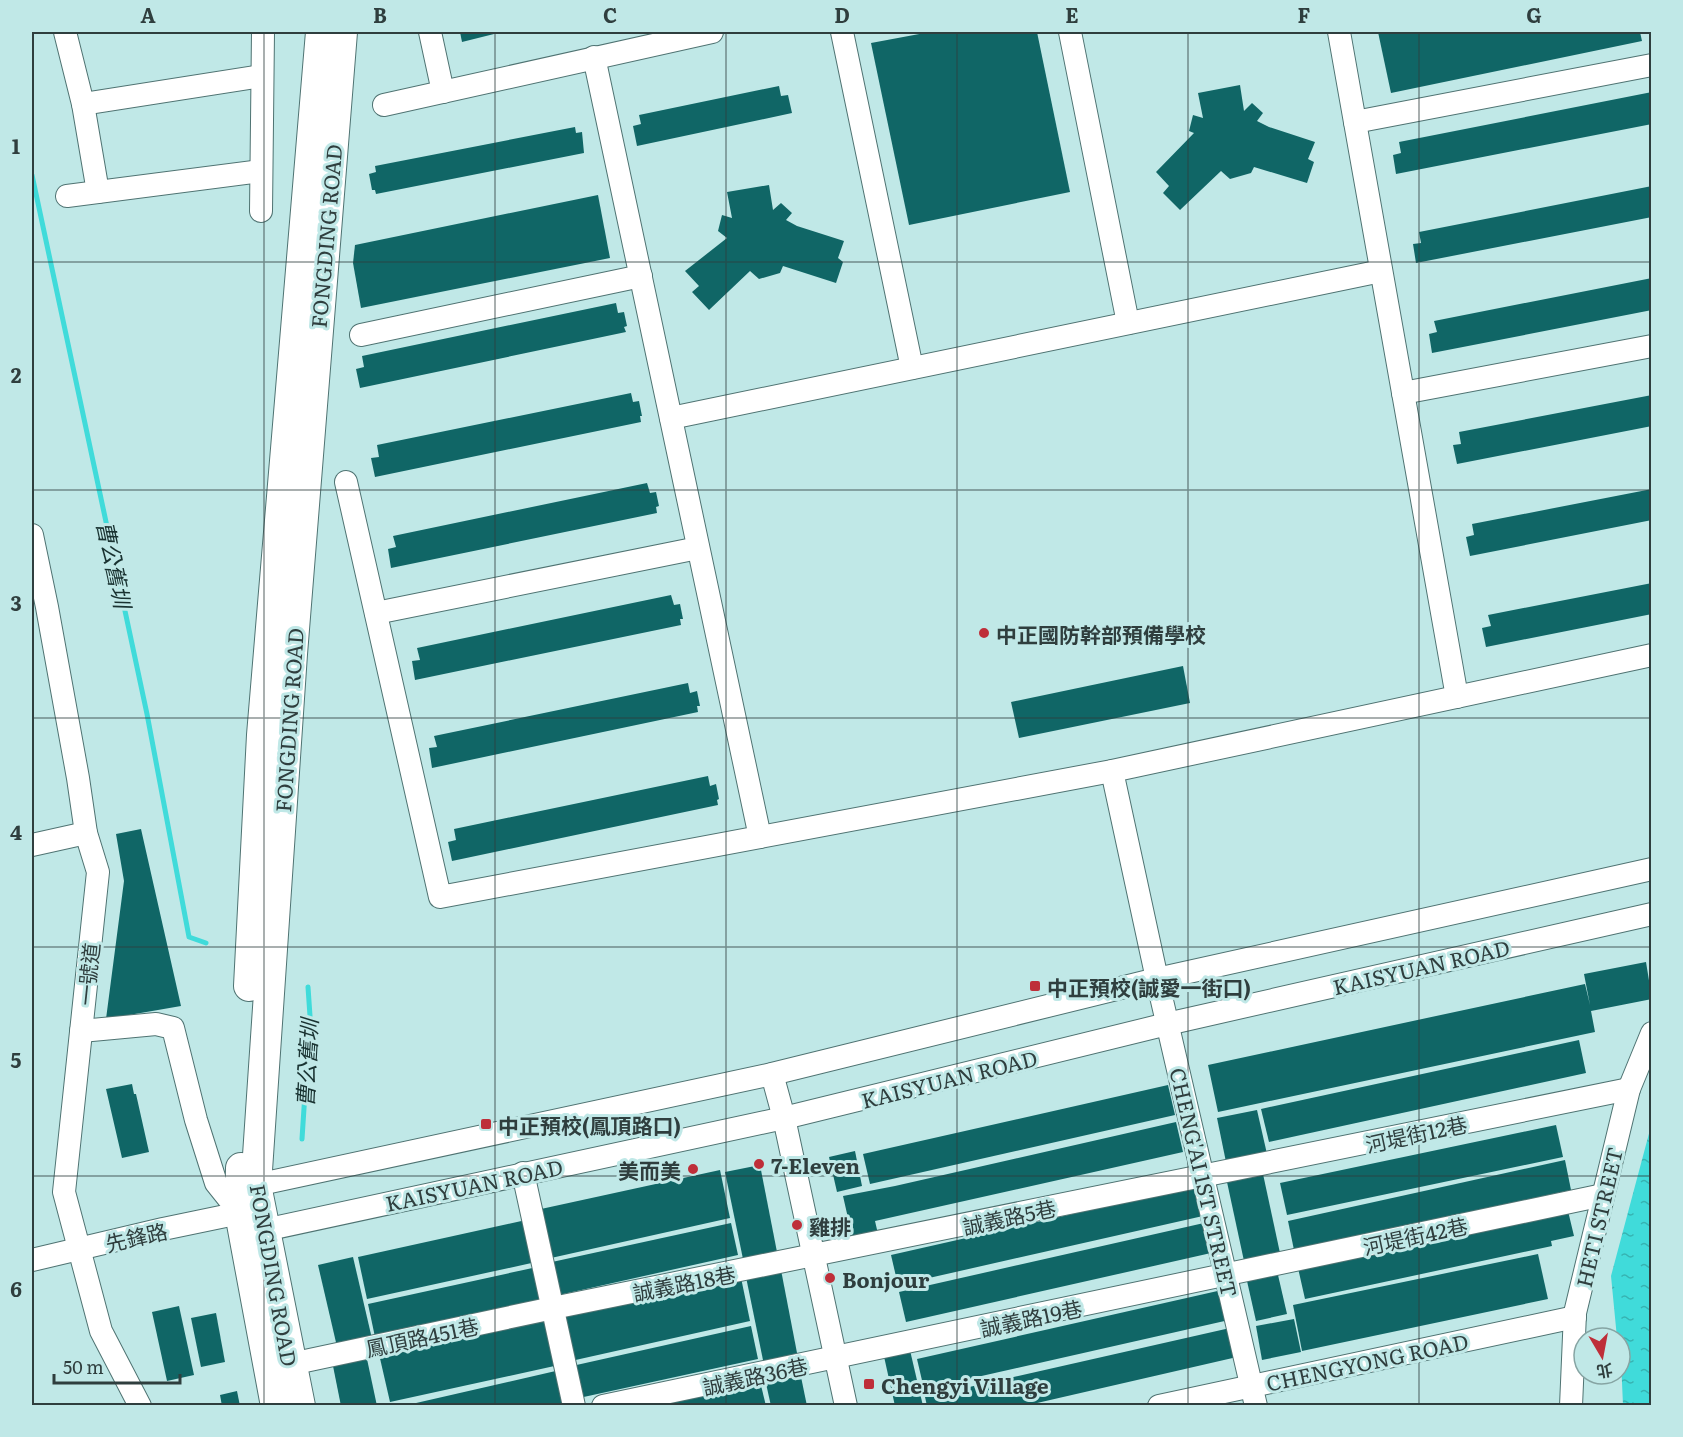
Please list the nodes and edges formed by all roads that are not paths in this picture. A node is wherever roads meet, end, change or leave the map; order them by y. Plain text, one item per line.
1 (65, 32) edge
2 (263, 32) edge
3 (321, 32) edge
4 (342, 32) edge
5 (430, 32) edge
6 (712, 32) edge
7 (842, 32) edge
8 (1070, 32) edge
9 (1339, 32) edge
10 (594, 57) junction
11 (1652, 65) edge
12 (262, 76) junction
13 (443, 92) junction
14 (83, 104) junction
15 (384, 105) dead end
16 (1355, 122) junction
17 (261, 171) junction
18 (98, 192) junction
19 (67, 196) dead end
20 (261, 211) dead end
21 (1381, 271) junction
22 (641, 276) junction
23 (1128, 323) junction
24 (361, 335) dead end
25 (1652, 346) edge
26 (912, 368) junction
27 (1403, 393) junction
28 (670, 418) junction
29 (346, 482) dead end
30 (32, 535) edge
31 (698, 548) junction
32 (376, 613) junction
33 (1652, 655) edge
34 (1457, 697) junction
35 (1112, 771) junction
36 (86, 833) junction
37 (760, 837) junction
38 (32, 845) edge
39 (1651, 869) edge
40 (1652, 914) edge
41 (1157, 979) junction
42 (1167, 1024) junction
43 (81, 1031) junction
44 (1652, 1033) edge
45 (772, 1074) junction
46 (1629, 1089) junction
47 (784, 1118) junction
48 (523, 1173) junction
49 (1203, 1176) junction
50 (248, 1184) junction
51 (1603, 1195) junction
52 (250, 1226) junction
53 (79, 1249) junction
54 (814, 1256) junction
55 (32, 1260) edge
56 (1226, 1275) junction
57 (553, 1308) junction
58 (1575, 1317) junction
59 (836, 1358) junction
60 (291, 1364) junction
61 (1254, 1396) edge
62 (140, 1406) edge
63 (276, 1406) edge
64 (300, 1406) edge
65 (574, 1406) edge
66 (603, 1406) edge
67 (846, 1406) edge
68 (1159, 1406) edge
69 (1570, 1406) edge

1 - 14 street
2 - 12 street
3 - 50 main road, FONGDING ROAD
4 - 50 main road, FONGDING ROAD
5 - 13 street
6 - 10 street
7 - 26 street
8 - 23 street
9 - 16 street
10 - 13 street
10 - 22 street
11 - 16 street
12 - 14 street
12 - 17 street
13 - 15 street
14 - 18 street
16 - 21 street
17 - 18 street
17 - 20 street
18 - 19 street
21 - 23 street
21 - 27 street
22 - 24 street
22 - 28 street
23 - 26 street
25 - 27 street
26 - 28 street
27 - 34 street
28 - 31 street
29 - 32 street
30 - 36 street, 一號道
31 - 32 street
31 - 37 street
32 - 37 street
33 - 34 street
34 - 35 street
35 - 37 street
35 - 41 street, CHENG'AI 1ST STREET
36 - 38 street
36 - 43 street, 一號道
39 - 41 street, KAISYUAN ROAD
40 - 42 street, KAISYUAN ROAD
41 - 42 street, CHENG'AI 1ST STREET
41 - 45 street, KAISYUAN ROAD
42 - 47 street, KAISYUAN ROAD
42 - 49 street, CHENG'AI 1ST STREET
43 - 52 street
43 - 53 street, 一號道
44 - 46 street, HETI STREET
45 - 47 street
45 - 50 street, KAISYUAN ROAD
46 - 49 street, 河堤街12巷
46 - 51 street, HETI STREET
47 - 48 street, KAISYUAN ROAD
47 - 54 street
48 - 52 street, KAISYUAN ROAD
48 - 57 street
49 - 54 street, 誠義路5巷
49 - 56 street, CHENG'AI 1ST STREET
50 - 52 main road, FONGDING ROAD
51 - 56 street, 河堤街42巷
51 - 58 street, HETI STREET
52 - 53 street, 先鋒路
52 - 60 main road, FONGDING ROAD
52 - 63 main road, FONGDING ROAD
53 - 55 street, 先鋒路
53 - 62 street, 一號道
54 - 57 street, 誠義路18巷
54 - 59 street
56 - 59 street, 誠義路19巷
56 - 61 street, CHENG'AI 1ST STREET
57 - 60 street, 鳳頂路451巷
57 - 65 street
58 - 61 street, CHENGYONG ROAD
58 - 69 street, HETI STREET
59 - 66 street, 誠義路36巷
59 - 67 street
60 - 64 main road, FONGDING ROAD
61 - 68 street, CHENGYONG ROAD

